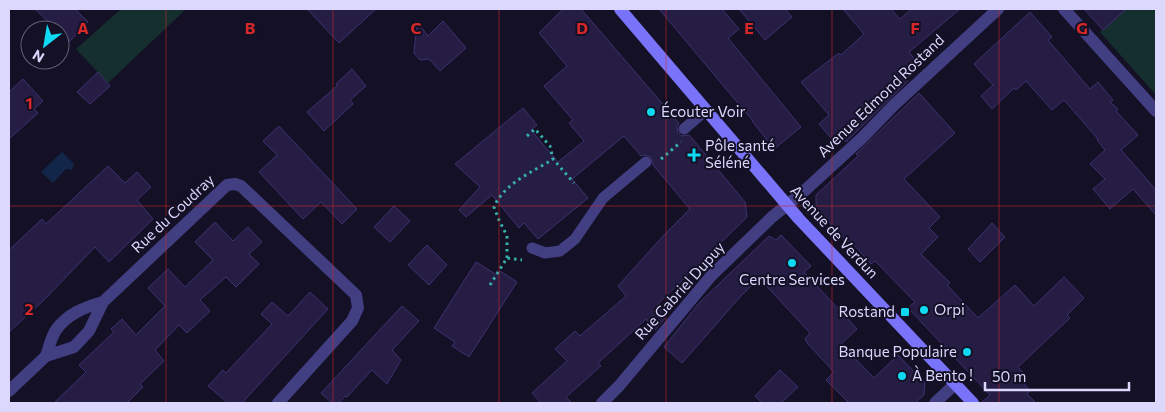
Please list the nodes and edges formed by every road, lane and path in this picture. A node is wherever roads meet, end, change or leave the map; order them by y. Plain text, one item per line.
1 (620, 9) edge
2 (998, 9) edge
3 (1064, 9) edge
4 (706, 110) junction
5 (1156, 112) edge
6 (684, 129) dead end
7 (527, 136) dead end
8 (553, 159) junction
9 (646, 162) dead end
10 (574, 183) dead end
11 (786, 205) junction
12 (532, 248) dead end
13 (508, 258) dead end
14 (102, 302) junction
15 (46, 356) junction
16 (955, 384) junction
17 (9, 391) edge
18 (278, 403) edge
19 (602, 403) edge
20 (936, 403) edge
21 (973, 403) edge

1 - 4 main road, Avenue de Verdun
2 - 11 street, Avenue Edmond Rostand
3 - 5 street
4 - 6 lane
4 - 11 main road, Avenue de Verdun
7 - 8 path
8 - 10 path
8 - 13 path
9 - 12 lane
11 - 16 main road, Avenue de Verdun
11 - 19 street, Rue Gabriel Dupuy
14 - 15 street, Rue du Coudray
14 - 15 street, Rue du Coudray
14 - 18 street, Rue du Coudray
15 - 17 street, Rue du Coudray
16 - 20 street
16 - 21 main road, Avenue de Verdun

